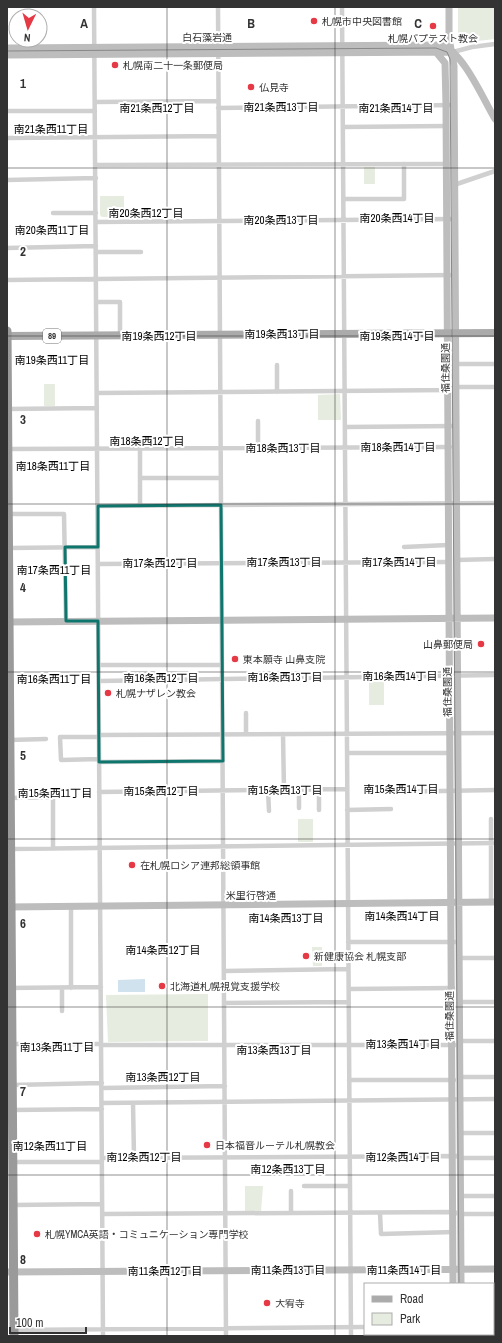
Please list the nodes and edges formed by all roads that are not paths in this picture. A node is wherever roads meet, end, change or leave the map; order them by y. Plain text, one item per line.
1 (94, 7) edge
2 (218, 7) edge
3 (342, 7) edge
4 (449, 7) edge
5 (495, 44) edge
6 (7, 48) edge
7 (342, 49) junction
8 (218, 50) junction
9 (95, 51) junction
10 (436, 52) junction
11 (453, 52) junction
12 (7, 55) edge
13 (445, 63) junction
14 (218, 101) junction
15 (95, 102) junction
16 (454, 105) junction
17 (343, 106) junction
18 (446, 106) junction
19 (218, 108) junction
20 (7, 111) edge
21 (95, 111) junction
22 (495, 118) edge
23 (446, 126) junction
24 (454, 126) junction
25 (343, 127) junction
26 (219, 136) junction
27 (96, 137) junction
28 (7, 138) edge
29 (450, 163) junction
30 (219, 164) junction
31 (343, 164) junction
32 (404, 164) junction
33 (96, 165) junction
34 (495, 171) edge
35 (96, 178) junction
36 (7, 180) edge
37 (454, 185) junction
38 (344, 199) junction
39 (53, 213) dead end
40 (96, 213) junction
41 (450, 219) junction
42 (344, 220) junction
43 (219, 221) junction
44 (96, 222) junction
45 (96, 246) junction
46 (7, 248) edge
47 (96, 252) junction
48 (141, 252) dead end
49 (451, 275) junction
50 (344, 276) junction
51 (219, 277) junction
52 (96, 279) junction
53 (7, 280) edge
54 (96, 302) junction
55 (7, 331) edge
56 (452, 333) junction
57 (495, 333) edge
58 (344, 334) junction
59 (220, 335) junction
60 (7, 336) edge
61 (97, 336) junction
62 (120, 336) junction
63 (455, 364) junction
64 (495, 364) edge
65 (277, 365) dead end
66 (455, 387) junction
67 (495, 387) edge
68 (448, 390) junction
69 (345, 391) junction
70 (7, 392) edge
71 (277, 392) junction
72 (97, 393) junction
73 (220, 393) junction
74 (97, 408) junction
75 (8, 409) edge
76 (258, 421) dead end
77 (7, 426) edge
78 (452, 426) junction
79 (345, 427) junction
80 (452, 447) junction
81 (345, 448) junction
82 (8, 449) edge
83 (97, 449) junction
84 (140, 449) junction
85 (220, 449) junction
86 (258, 449) junction
87 (8, 462) edge
88 (140, 478) junction
89 (221, 478) junction
90 (452, 504) junction
91 (495, 504) edge
92 (221, 505) junction
93 (346, 505) junction
94 (98, 506) junction
95 (140, 506) junction
96 (8, 510) edge
97 (448, 545) junction
98 (65, 547) junction
99 (98, 547) junction
100 (404, 547) dead end
101 (9, 548) junction
102 (495, 559) edge
103 (456, 560) junction
104 (346, 562) junction
105 (449, 562) junction
106 (8, 563) edge
107 (222, 563) junction
108 (98, 564) junction
109 (449, 618) junction
110 (458, 618) junction
111 (495, 618) edge
112 (346, 619) junction
113 (222, 620) junction
114 (66, 621) junction
115 (98, 621) junction
116 (8, 622) edge
117 (99, 665) junction
118 (222, 665) junction
119 (495, 675) edge
120 (8, 676) edge
121 (454, 676) junction
122 (347, 677) junction
123 (222, 678) junction
124 (99, 681) junction
125 (246, 713) dead end
126 (347, 733) junction
127 (454, 733) junction
128 (495, 733) edge
129 (222, 734) junction
130 (246, 734) junction
131 (283, 734) junction
132 (99, 736) junction
133 (46, 739) dead end
134 (8, 740) edge
135 (450, 753) junction
136 (347, 754) junction
137 (99, 761) junction
138 (223, 761) junction
139 (319, 789) junction
140 (347, 789) junction
141 (268, 790) junction
142 (284, 790) junction
143 (299, 790) junction
144 (454, 790) junction
145 (495, 790) edge
146 (223, 791) junction
147 (100, 792) junction
148 (388, 792) dead end
149 (9, 795) edge
150 (299, 808) dead end
151 (392, 809) dead end
152 (319, 810) dead end
153 (348, 810) junction
154 (269, 811) dead end
155 (491, 819) dead end
156 (454, 843) junction
157 (493, 844) edge
158 (348, 845) junction
159 (223, 847) junction
160 (53, 848) junction
161 (100, 848) junction
162 (9, 849) edge
163 (493, 902) edge
164 (459, 903) junction
165 (348, 904) junction
166 (451, 904) junction
167 (224, 905) junction
168 (70, 906) junction
169 (100, 906) junction
170 (9, 907) edge
171 (348, 942) junction
172 (455, 942) junction
173 (459, 958) junction
174 (495, 958) edge
175 (348, 969) junction
176 (224, 970) junction
177 (101, 987) junction
178 (9, 988) edge
179 (62, 988) junction
180 (71, 988) junction
181 (455, 988) junction
182 (349, 989) junction
183 (349, 1002) junction
184 (459, 1002) junction
185 (495, 1002) edge
186 (224, 1003) junction
187 (62, 1011) dead end
188 (495, 1041) edge
189 (457, 1043) junction
190 (101, 1044) junction
191 (10, 1045) edge
192 (224, 1045) junction
193 (349, 1045) junction
194 (495, 1077) edge
195 (457, 1079) junction
196 (349, 1080) junction
197 (12, 1085) junction
198 (102, 1086) junction
199 (225, 1086) junction
200 (456, 1100) junction
201 (495, 1100) edge
202 (349, 1101) junction
203 (225, 1102) junction
204 (102, 1103) junction
205 (133, 1103) junction
206 (102, 1110) junction
207 (11, 1112) edge
208 (460, 1133) junction
209 (495, 1133) edge
210 (10, 1148) edge
211 (350, 1156) junction
212 (458, 1156) junction
213 (134, 1157) junction
214 (225, 1157) junction
215 (495, 1158) edge
216 (102, 1160) junction
217 (13, 1162) junction
218 (10, 1186) edge
219 (304, 1186) dead end
220 (350, 1186) junction
221 (291, 1191) dead end
222 (460, 1196) junction
223 (495, 1196) edge
224 (102, 1204) junction
225 (11, 1212) edge
226 (350, 1212) junction
227 (453, 1212) junction
228 (226, 1213) junction
229 (291, 1213) junction
230 (380, 1213) junction
231 (102, 1214) junction
232 (460, 1214) junction
233 (495, 1214) edge
234 (453, 1232) junction
235 (461, 1232) junction
236 (453, 1269) junction
237 (462, 1269) junction
238 (495, 1269) edge
239 (350, 1270) junction
240 (226, 1271) junction
241 (10, 1272) edge
242 (103, 1272) junction
243 (453, 1283) edge
244 (461, 1283) edge
245 (351, 1327) junction
246 (364, 1327) edge
247 (226, 1328) junction
248 (103, 1329) junction
249 (12, 1332) edge
250 (103, 1336) edge
251 (226, 1336) edge
252 (351, 1336) edge

1 - 9 street
2 - 8 street
3 - 7 street
4 - 11 street, 福住桑園通
5 - 11 street
6 - 9 street, 白石藻岩通
7 - 8 street, 白石藻岩通
7 - 10 street, 白石藻岩通
7 - 11 street, 白石藻岩通
7 - 17 street
8 - 9 street, 白石藻岩通
8 - 14 street
9 - 12 street, 白石藻岩通
9 - 15 street
10 - 11 street, 白石藻岩通
10 - 13 street
11 - 13 street
11 - 16 street, 福住桑園通
11 - 22 street
13 - 18 street, 福住桑園通
14 - 15 street
14 - 19 street
15 - 21 street
16 - 18 street
16 - 24 street, 福住桑園通
17 - 18 street
17 - 19 street
17 - 25 street
18 - 23 street, 福住桑園通
19 - 26 street
20 - 21 street
21 - 27 street
23 - 24 street
23 - 25 street
23 - 29 street, 福住桑園通
24 - 29 street, 福住桑園通
25 - 31 street
26 - 27 street
26 - 30 street
27 - 28 street
27 - 33 street
29 - 32 street
29 - 37 street, 福住桑園通
29 - 41 street, 福住桑園通
30 - 31 street
30 - 33 street
30 - 43 street
31 - 32 street
31 - 38 street
32 - 38 street
33 - 35 street
34 - 37 street
35 - 36 street
35 - 40 street
37 - 41 street, 福住桑園通
38 - 42 street
39 - 40 street
40 - 44 street
41 - 42 street
41 - 49 street, 福住桑園通
42 - 43 street
42 - 50 street
43 - 44 street
43 - 51 street
44 - 45 street
45 - 46 street
45 - 47 street
47 - 48 street
47 - 52 street
49 - 50 street
49 - 56 street, 福住桑園通
50 - 51 street
50 - 58 street
51 - 52 street
51 - 59 street
52 - 53 street
52 - 54 street
54 - 61 street
54 - 62 street
55 - 60 highway
56 - 57 main road, 89
56 - 58 main road, 89
56 - 63 street, 福住桑園通
56 - 68 street, 福住桑園通
58 - 59 main road, 89
58 - 69 street
59 - 62 main road, 89
59 - 73 street
60 - 61 main road, 89
60 - 70 highway
61 - 62 main road, 89
61 - 72 street
63 - 64 street
63 - 66 street, 福住桑園通
65 - 71 street
66 - 67 street
66 - 68 street
66 - 78 street, 福住桑園通
68 - 69 street
68 - 78 street, 福住桑園通
69 - 71 street
69 - 79 street
70 - 75 highway
71 - 73 street
72 - 73 street
72 - 74 street
73 - 85 street
74 - 75 street
74 - 83 street
75 - 77 highway
76 - 86 street
77 - 82 highway
78 - 79 street
78 - 80 street, 福住桑園通
79 - 81 street
80 - 81 street
80 - 90 street, 福住桑園通
81 - 86 street
81 - 93 street
82 - 83 street
82 - 87 highway
83 - 84 street
83 - 94 street
84 - 85 street
84 - 88 street
85 - 86 street
85 - 89 street
87 - 96 highway
88 - 89 street
88 - 95 street
89 - 92 street
90 - 91 street
90 - 93 street
90 - 97 street, 福住桑園通
90 - 103 street, 福住桑園通
92 - 93 street
92 - 95 street
92 - 107 street
93 - 104 street
94 - 95 street
94 - 99 street
96 - 98 street
96 - 101 highway
97 - 100 street
97 - 105 street, 福住桑園通
98 - 99 street
98 - 101 street
98 - 114 street
99 - 108 street
101 - 106 highway
102 - 103 street
103 - 110 street, 福住桑園通
104 - 105 street
104 - 107 street
104 - 112 street
105 - 109 street, 福住桑園通
106 - 116 highway
107 - 108 street
107 - 113 street
108 - 115 street
109 - 110 street
109 - 112 street
109 - 121 street, 福住桑園通
110 - 111 street
110 - 121 street, 福住桑園通
112 - 113 street
112 - 122 street
113 - 115 street
113 - 118 street
114 - 115 street
114 - 116 street
115 - 117 street
116 - 120 highway
117 - 118 street
117 - 124 street
118 - 123 street
119 - 121 street
120 - 134 highway
121 - 122 street
121 - 127 street, 福住桑園通
122 - 123 street
122 - 126 street
123 - 124 street
123 - 129 street
124 - 132 street
125 - 130 street
126 - 127 street
126 - 131 street
126 - 136 street
127 - 128 street
127 - 135 street, 福住桑園通
127 - 144 street, 福住桑園通
129 - 130 street
129 - 132 street
129 - 138 street
130 - 131 street
131 - 142 street
132 - 137 street
132 - 137 street
133 - 134 street
134 - 149 highway
135 - 136 street
135 - 144 street, 福住桑園通
136 - 140 street
137 - 138 street
137 - 147 street
138 - 146 street
139 - 140 street
139 - 143 street
139 - 152 street
140 - 153 street
141 - 142 street
141 - 146 street
141 - 154 street
142 - 143 street
143 - 150 street
144 - 145 street
144 - 148 street
144 - 156 street, 福住桑園通
146 - 147 street
146 - 159 street
147 - 161 street
149 - 160 street
149 - 162 highway
151 - 153 street
153 - 158 street
155 - 157 street
156 - 157 street
156 - 158 street
156 - 164 street, 福住桑園通
156 - 166 street, 福住桑園通
157 - 163 street
158 - 159 street
158 - 165 street
159 - 161 street
159 - 167 street
160 - 161 street
160 - 162 street
161 - 169 street
162 - 170 highway
163 - 164 street, 米里行啓通
164 - 166 street, 米里行啓通
164 - 172 street, 福住桑園通
165 - 166 street, 米里行啓通
165 - 167 street, 米里行啓通
165 - 171 street
166 - 172 street, 福住桑園通
167 - 169 street, 米里行啓通
167 - 176 street
168 - 169 street, 米里行啓通
168 - 170 street, 米里行啓通
168 - 180 street
169 - 177 street
170 - 178 highway
171 - 172 street
171 - 175 street
172 - 173 street, 福住桑園通
172 - 181 street, 福住桑園通
173 - 174 street
173 - 181 street, 福住桑園通
175 - 176 street
175 - 182 street
176 - 186 street
177 - 180 street
177 - 190 street
178 - 179 street
178 - 191 highway
179 - 180 street
179 - 187 street
181 - 182 street
181 - 184 street, 福住桑園通
181 - 189 street, 福住桑園通
182 - 183 street
183 - 186 street
183 - 193 street
184 - 185 street
184 - 189 street, 福住桑園通
186 - 192 street
188 - 189 street
189 - 193 street
189 - 195 street, 福住桑園通
190 - 191 street
190 - 192 street
190 - 198 street
191 - 197 highway
192 - 193 street
192 - 199 street
193 - 196 street
194 - 195 street
195 - 196 street
195 - 200 street, 福住桑園通
196 - 202 street
197 - 198 street
197 - 207 highway
198 - 199 street
198 - 204 street
199 - 203 street
200 - 201 street
200 - 202 street
200 - 208 street, 福住桑園通
200 - 212 street, 福住桑園通
202 - 203 street
202 - 211 street
203 - 205 street
203 - 214 street
204 - 205 street
204 - 206 street
205 - 213 street
206 - 207 street
206 - 216 street
207 - 210 highway
208 - 209 street
208 - 212 street, 福住桑園通
210 - 217 highway
211 - 212 street
211 - 214 street
211 - 220 street
212 - 215 street
212 - 222 street, 福住桑園通
212 - 227 street, 福住桑園通
213 - 214 street
213 - 216 street
214 - 228 street
216 - 217 street
216 - 224 street
217 - 218 highway
218 - 225 highway
219 - 220 street
220 - 226 street
221 - 229 street
222 - 223 street
222 - 232 street, 福住桑園通
224 - 225 street
224 - 231 street
225 - 241 highway
226 - 229 street
226 - 230 street
226 - 239 street
227 - 230 street
227 - 232 street
227 - 234 street, 福住桑園通
228 - 229 street
228 - 231 street
228 - 240 street
230 - 234 street
231 - 242 street
232 - 233 street
232 - 235 street, 福住桑園通
234 - 235 street
234 - 236 street, 福住桑園通
235 - 237 street, 福住桑園通
236 - 237 street
236 - 239 street
236 - 243 street, 福住桑園通
237 - 238 street
237 - 244 street, 福住桑園通
239 - 240 street
239 - 245 street
240 - 242 street
240 - 247 street
241 - 242 street
241 - 249 highway
242 - 248 street
245 - 246 street
245 - 247 street
245 - 252 street
247 - 248 street
247 - 251 street
248 - 249 street
248 - 250 street

